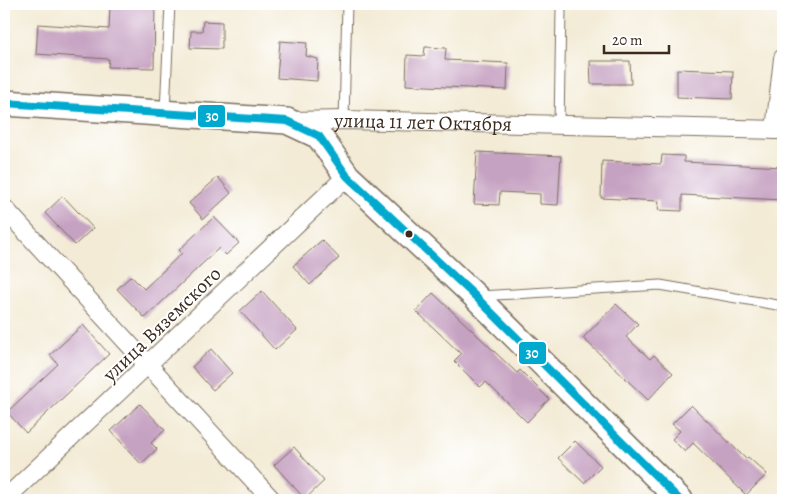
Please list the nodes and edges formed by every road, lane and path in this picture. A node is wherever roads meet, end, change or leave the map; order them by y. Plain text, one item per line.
1 (170, 4) edge
2 (347, 4) edge
3 (561, 10) dead end
4 (783, 58) edge
5 (4, 103) edge
6 (165, 112) junction
7 (344, 120) junction
8 (287, 121) junction
9 (560, 125) junction
10 (779, 130) edge
11 (347, 176) junction
12 (4, 208) edge
13 (475, 296) junction
14 (783, 306) edge
15 (148, 367) junction
16 (4, 500) edge
17 (272, 500) edge
18 (680, 500) edge

1 - 6 lane
2 - 7 lane
3 - 9 lane
4 - 10 street
5 - 6 street, улица 11 лет Октября
6 - 8 street, улица 11 лет Октября
7 - 8 street, улица 11 лет Октября
7 - 9 street, улица 11 лет Октября
8 - 11 street
9 - 10 street, улица 11 лет Октября
11 - 13 street
11 - 15 street, улица Вяземского
12 - 15 street
13 - 14 lane
13 - 18 street
15 - 16 street, улица Вяземского
15 - 17 street

